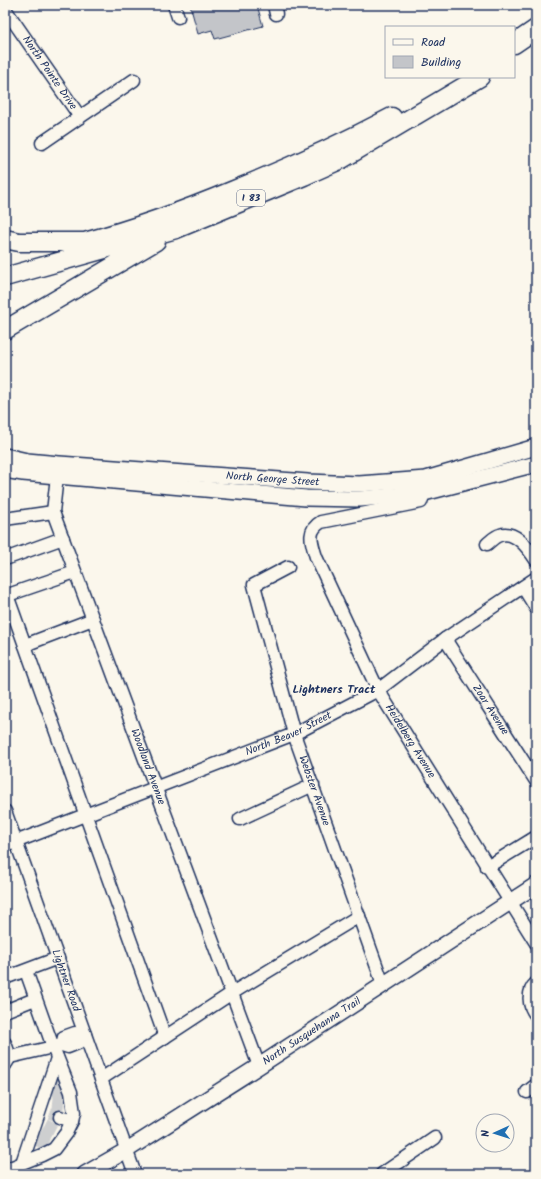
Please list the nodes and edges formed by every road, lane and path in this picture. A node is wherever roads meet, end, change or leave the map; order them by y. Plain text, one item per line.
1 (174, 5) edge
2 (5, 9) edge
3 (178, 17) dead end
4 (536, 24) edge
5 (536, 29) edge
6 (521, 46) edge
7 (458, 78) edge
8 (478, 78) edge
9 (134, 80) dead end
10 (80, 117) junction
11 (42, 143) dead end
12 (176, 229) junction
13 (5, 239) edge
14 (88, 242) junction
15 (5, 264) edge
16 (5, 277) edge
17 (5, 330) edge
18 (536, 447) edge
19 (5, 456) edge
20 (536, 464) edge
21 (5, 470) edge
22 (57, 470) junction
23 (424, 493) junction
24 (54, 512) junction
25 (5, 519) edge
26 (63, 538) junction
27 (487, 544) dead end
28 (5, 559) edge
29 (536, 560) edge
30 (288, 567) dead end
31 (75, 572) junction
32 (536, 578) edge
33 (523, 587) junction
34 (6, 595) edge
35 (536, 608) edge
36 (93, 619) junction
37 (445, 639) junction
38 (25, 645) junction
39 (378, 690) junction
40 (294, 734) junction
41 (536, 781) edge
42 (313, 785) junction
43 (156, 788) junction
44 (5, 811) edge
45 (86, 815) junction
46 (240, 819) dead end
47 (536, 837) edge
48 (11, 844) edge
49 (487, 866) junction
50 (536, 885) edge
51 (510, 902) junction
52 (359, 916) junction
53 (536, 943) edge
54 (58, 958) junction
55 (26, 971) junction
56 (5, 978) edge
57 (536, 982) edge
58 (384, 984) junction
59 (232, 993) junction
60 (36, 999) junction
61 (5, 1011) edge
62 (536, 1015) edge
63 (82, 1035) junction
64 (166, 1037) junction
65 (5, 1043) edge
66 (57, 1050) junction
67 (8, 1061) edge
68 (259, 1066) junction
69 (101, 1079) junction
70 (52, 1114) junction
71 (72, 1121) dead end
72 (435, 1138) dead end
73 (127, 1150) junction
74 (22, 1163) junction
75 (5, 1170) edge
76 (85, 1174) edge
77 (136, 1174) edge
78 (382, 1174) edge

1 - 3 street
2 - 10 street, North Pointe Drive
4 - 6 highway
5 - 6 highway
7 - 14 highway, I 83
8 - 12 highway, I 83
9 - 10 street
10 - 11 street
12 - 16 highway, I 83
12 - 17 highway
13 - 14 highway
14 - 15 highway, I 83
18 - 22 main road, North George Street
19 - 22 main road, North George Street
20 - 23 main road, North George Street
21 - 22 main road, North George Street
22 - 23 main road, North George Street
22 - 24 street, Woodland Avenue
23 - 39 street, Heidelberg Avenue
24 - 25 street
24 - 26 street, Woodland Avenue
26 - 28 street
26 - 31 street, Woodland Avenue
27 - 29 street
30 - 40 street, Webster Avenue
31 - 34 street
31 - 36 street, Woodland Avenue
32 - 33 street, North Beaver Street
33 - 35 street
33 - 37 street, North Beaver Street
34 - 38 street
36 - 38 street
36 - 43 street, Woodland Avenue
37 - 39 street, North Beaver Street
37 - 41 street, Zoar Avenue
38 - 45 street
39 - 40 street, North Beaver Street
39 - 49 street, Heidelberg Avenue
40 - 42 street, Webster Avenue
40 - 43 street, North Beaver Street
42 - 46 street
42 - 52 street, Webster Avenue
43 - 45 street, North Beaver Street
43 - 59 street, Woodland Avenue
44 - 48 street, Lightner Road
45 - 48 street, North Beaver Street
45 - 64 street
47 - 49 street
48 - 54 street, Lightner Road
49 - 51 street, Heidelberg Avenue
50 - 51 main road, North Susquehanna Trail
51 - 53 street, Heidelberg Avenue
51 - 58 main road, North Susquehanna Trail
52 - 58 street, Webster Avenue
52 - 59 street
54 - 55 street
54 - 63 street, Lightner Road
55 - 56 street
55 - 60 street
57 - 62 street
58 - 68 main road, North Susquehanna Trail
59 - 64 street
59 - 68 street, Woodland Avenue
60 - 61 street
60 - 66 street
63 - 66 street
63 - 69 street, Lightner Road
64 - 69 street
65 - 67 street
66 - 67 street
66 - 70 street
66 - 70 street
68 - 73 main road, North Susquehanna Trail
69 - 73 street, Lightner Road
70 - 71 street
70 - 74 street
70 - 74 street
72 - 78 street
73 - 76 main road, North Susquehanna Trail
73 - 77 street, Lightner Road
74 - 75 street

